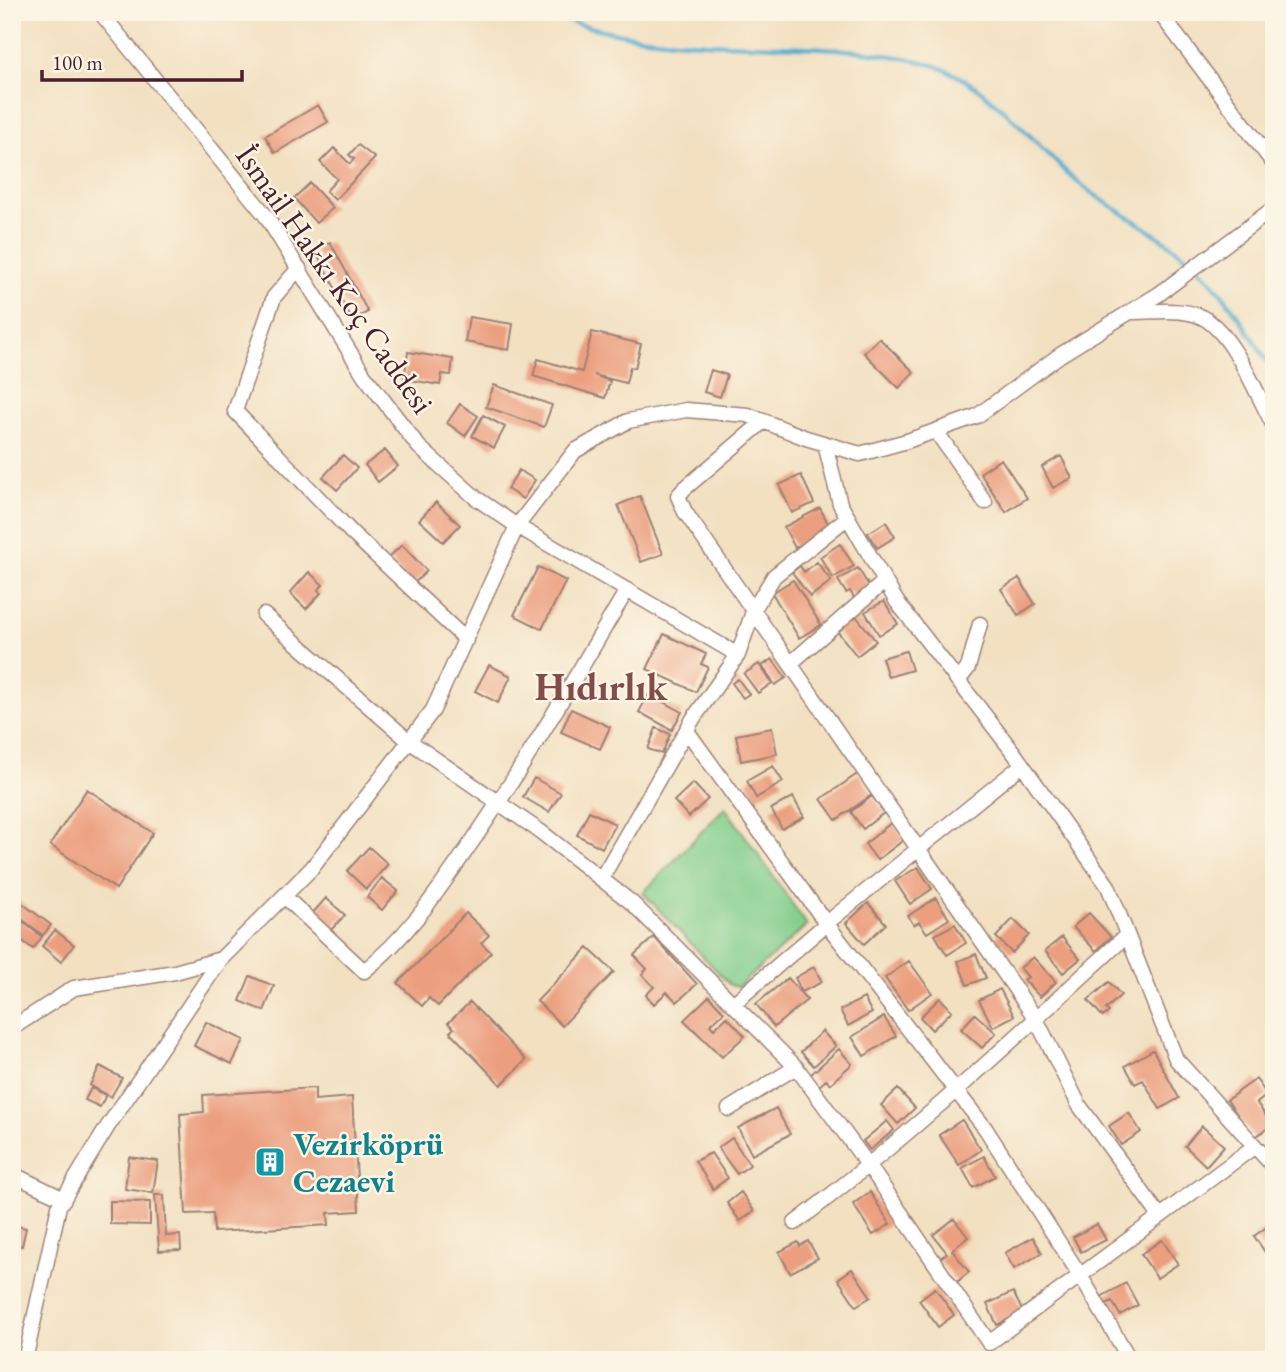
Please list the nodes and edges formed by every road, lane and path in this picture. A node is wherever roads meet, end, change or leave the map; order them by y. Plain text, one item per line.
1 (100, 12) edge
2 (1159, 12) edge
3 (1274, 164) edge
4 (1273, 208) edge
5 (299, 268) junction
6 (1130, 312) junction
7 (764, 421) junction
8 (1274, 425) edge
9 (936, 431) junction
10 (825, 444) junction
11 (985, 502) dead end
12 (848, 517) junction
13 (517, 526) junction
14 (885, 581) junction
15 (627, 590) junction
16 (754, 609) junction
17 (264, 615) dead end
18 (980, 624) dead end
19 (466, 640) junction
20 (738, 656) junction
21 (790, 663) junction
22 (958, 681) junction
23 (687, 731) junction
24 (409, 741) junction
25 (1022, 765) junction
26 (499, 803) junction
27 (918, 849) junction
28 (601, 879) junction
29 (284, 896) junction
30 (826, 923) junction
31 (1127, 935) junction
32 (221, 959) junction
33 (733, 1004) junction
34 (1036, 1019) junction
35 (12, 1028) edge
36 (796, 1067) junction
37 (959, 1090) junction
38 (729, 1109) dead end
39 (1255, 1146) junction
40 (869, 1166) junction
41 (1274, 1167) edge
42 (12, 1174) edge
43 (64, 1199) junction
44 (1159, 1215) junction
45 (795, 1223) dead end
46 (1080, 1275) junction
47 (25, 1360) edge
48 (1130, 1360) edge

1 - 5 street, İsmail Hakkı Koç Caddesi
2 - 3 street
4 - 6 street
5 - 13 street, İsmail Hakkı Koç Caddesi
5 - 19 street
6 - 8 street
6 - 9 street
7 - 10 street
7 - 13 street
7 - 16 street
9 - 10 street
9 - 11 street
10 - 12 street
12 - 14 street
12 - 16 street
13 - 15 street, İsmail Hakkı Koç Caddesi
13 - 19 street
14 - 21 street
14 - 22 street
15 - 20 street, İsmail Hakkı Koç Caddesi
15 - 26 street
16 - 20 street
16 - 21 street
17 - 24 street
18 - 22 street
19 - 24 street
20 - 23 street
21 - 27 street
22 - 25 street
23 - 28 street
23 - 30 street
24 - 26 street
24 - 29 street
25 - 27 street
25 - 31 street
26 - 28 street
26 - 29 street
27 - 30 street
27 - 34 street
28 - 33 street
29 - 32 street
30 - 33 street
30 - 37 street
31 - 34 street
31 - 39 street
32 - 35 street
32 - 43 street
33 - 36 street
34 - 37 street
34 - 44 street
36 - 38 street
36 - 40 street
37 - 40 street
37 - 46 street
39 - 41 street
39 - 44 street
40 - 45 street
40 - 46 street
42 - 43 street
43 - 47 street
44 - 46 street
46 - 48 street

